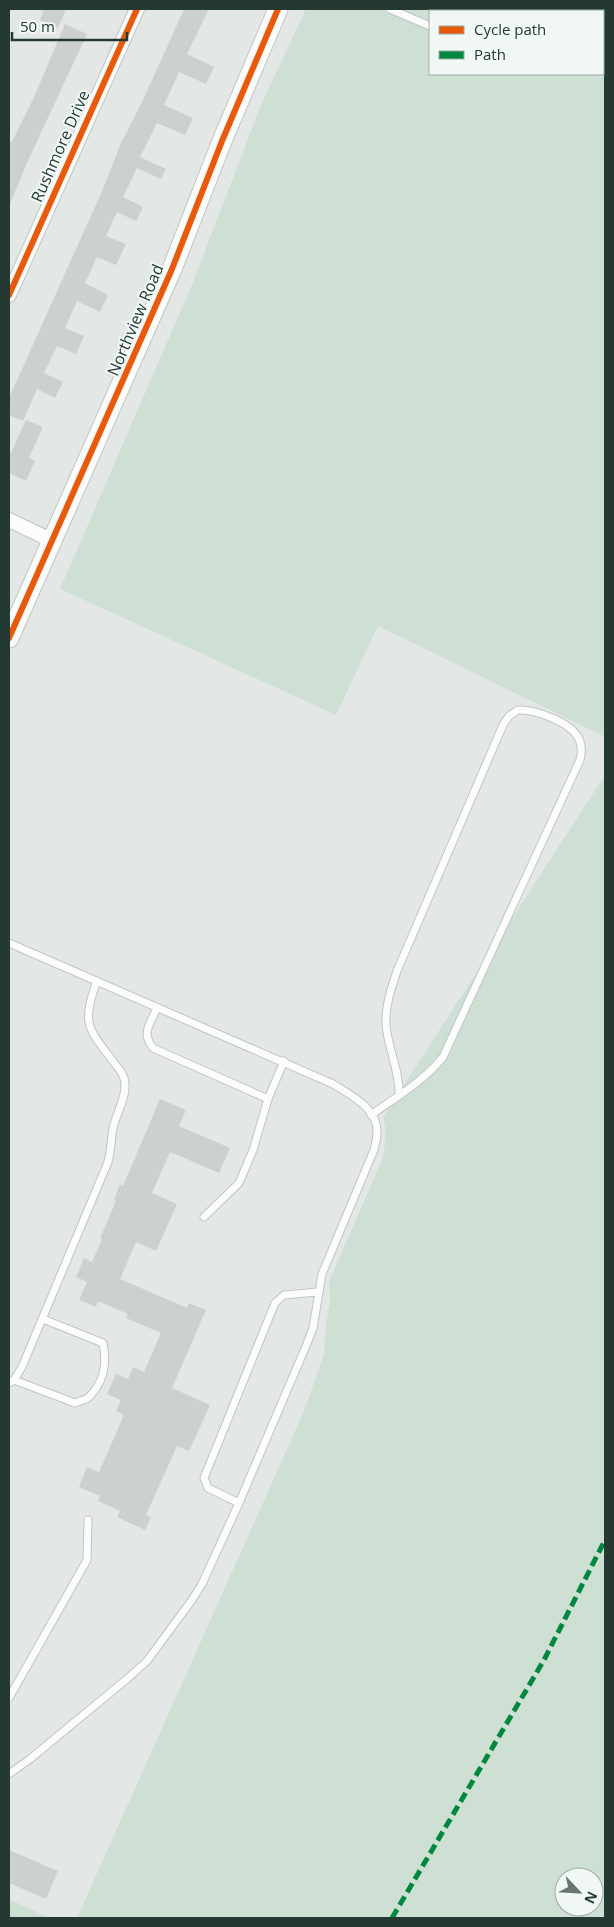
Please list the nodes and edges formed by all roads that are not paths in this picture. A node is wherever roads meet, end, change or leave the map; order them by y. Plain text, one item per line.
1 (137, 9) edge
2 (278, 9) edge
3 (390, 9) edge
4 (429, 26) edge
5 (9, 295) edge
6 (9, 520) edge
7 (53, 541) junction
8 (9, 638) edge
9 (9, 943) edge
10 (97, 981) junction
11 (157, 1008) junction
12 (284, 1061) junction
13 (399, 1095) junction
14 (268, 1099) junction
15 (371, 1115) junction
16 (204, 1217) dead end
17 (318, 1292) junction
18 (43, 1318) junction
19 (11, 1381) edge
20 (239, 1503) junction
21 (88, 1520) dead end
22 (9, 1698) edge
23 (9, 1774) edge

1 - 5 street, Rushmore Drive
2 - 7 street, Northview Road
3 - 4 lane
6 - 7 street
7 - 8 street, Northview Road
9 - 10 lane
10 - 11 lane
10 - 18 lane
11 - 12 lane
11 - 14 lane
12 - 14 lane
12 - 15 lane
13 - 13 lane
13 - 15 lane
14 - 16 lane
15 - 17 lane
17 - 20 lane
17 - 20 lane
18 - 19 lane
18 - 19 lane
20 - 23 lane
21 - 22 lane

